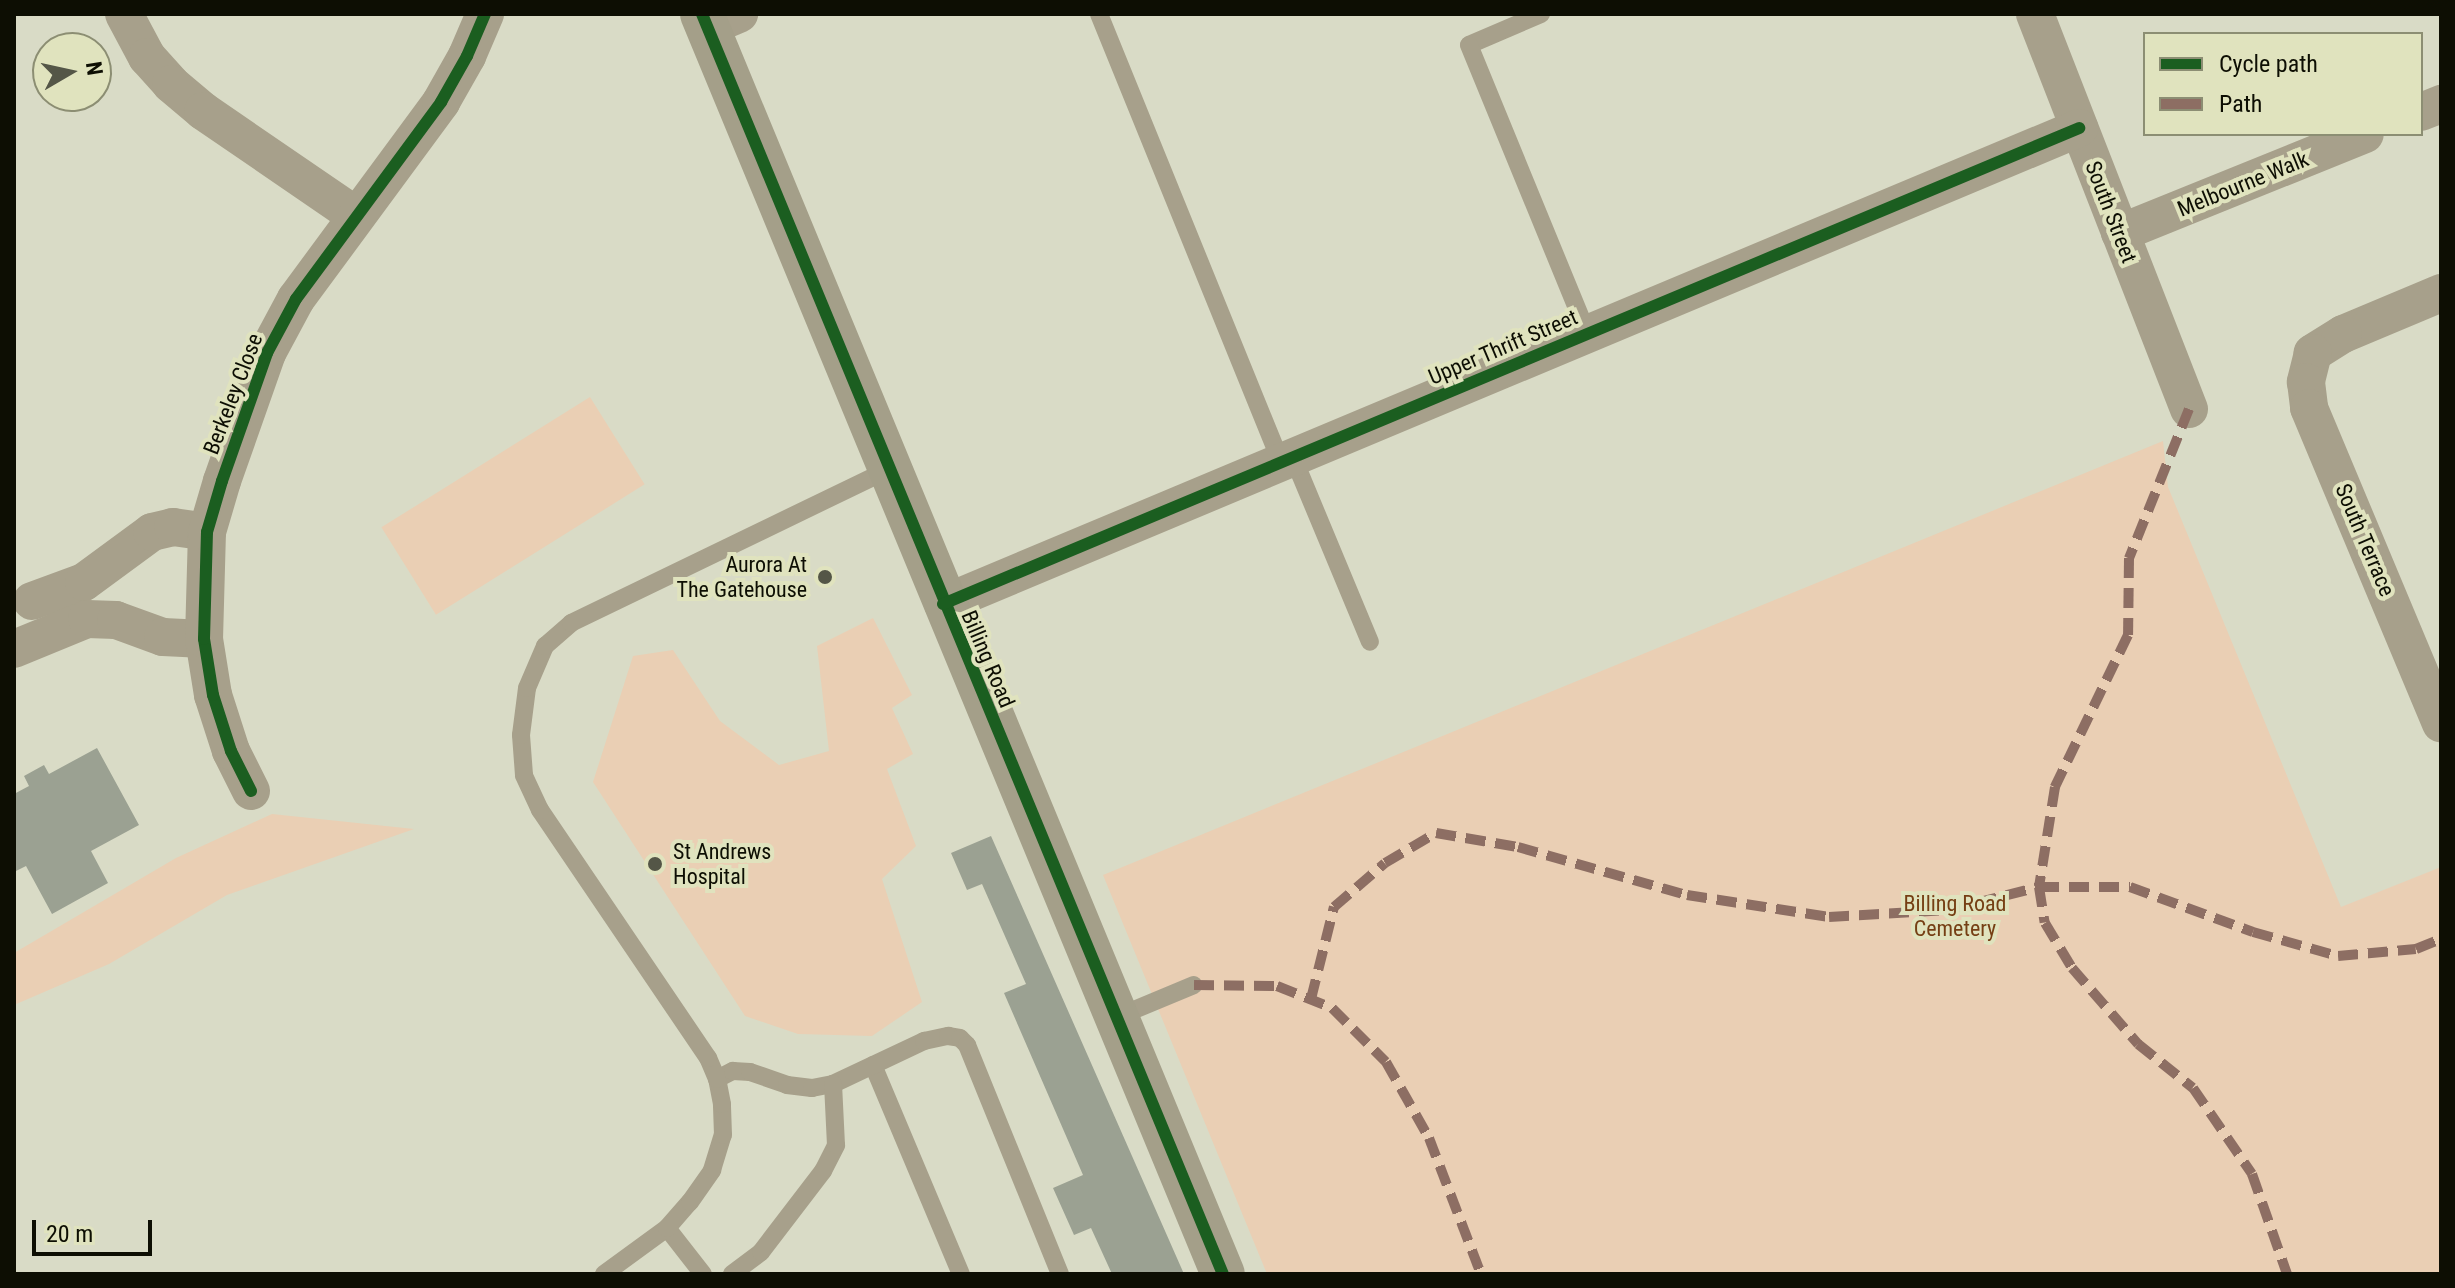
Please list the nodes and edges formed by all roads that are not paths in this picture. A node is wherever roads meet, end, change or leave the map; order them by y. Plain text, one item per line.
1 (124, 14) edge
2 (485, 14) edge
3 (1099, 14) edge
4 (1541, 14) edge
5 (2035, 14) edge
6 (716, 18) edge
7 (2079, 128) junction
8 (2360, 136) edge
9 (355, 215) junction
10 (2120, 233) junction
11 (2441, 293) edge
12 (1587, 333) junction
13 (2189, 409) dead end
14 (1287, 459) junction
15 (888, 470) junction
16 (207, 532) junction
17 (32, 601) dead end
18 (943, 604) junction
19 (204, 639) junction
20 (1370, 642) dead end
21 (14, 649) edge
22 (2430, 666) edge
23 (2441, 723) edge
24 (251, 791) dead end
25 (1194, 985) dead end
26 (1117, 1017) junction
27 (873, 1065) junction
28 (717, 1079) junction
29 (833, 1084) junction
30 (667, 1228) junction
31 (604, 1274) edge
32 (703, 1274) edge
33 (732, 1274) edge
34 (961, 1274) edge
35 (1060, 1274) edge
36 (1223, 1274) edge

1 - 9 street
2 - 9 street, Berkeley Close
3 - 14 lane
4 - 12 lane
5 - 7 street, South Street
6 - 15 street, Billing Road
7 - 10 street, South Street
7 - 12 street, Upper Thrift Street
8 - 10 street, Melbourne Walk
9 - 16 street, Berkeley Close
10 - 13 street, South Street
11 - 22 street, South Terrace
12 - 14 street, Upper Thrift Street
14 - 18 street, Upper Thrift Street
14 - 20 lane
15 - 18 street, Billing Road
15 - 28 lane
16 - 17 street
16 - 19 street, Berkeley Close
18 - 26 street, Billing Road
19 - 21 street
19 - 24 street, Berkeley Close
22 - 23 street, South Terrace
25 - 26 lane
26 - 36 street, Billing Road
27 - 29 lane
27 - 34 lane
27 - 35 lane
28 - 29 lane
28 - 30 lane
29 - 33 lane
30 - 31 lane
30 - 32 lane

